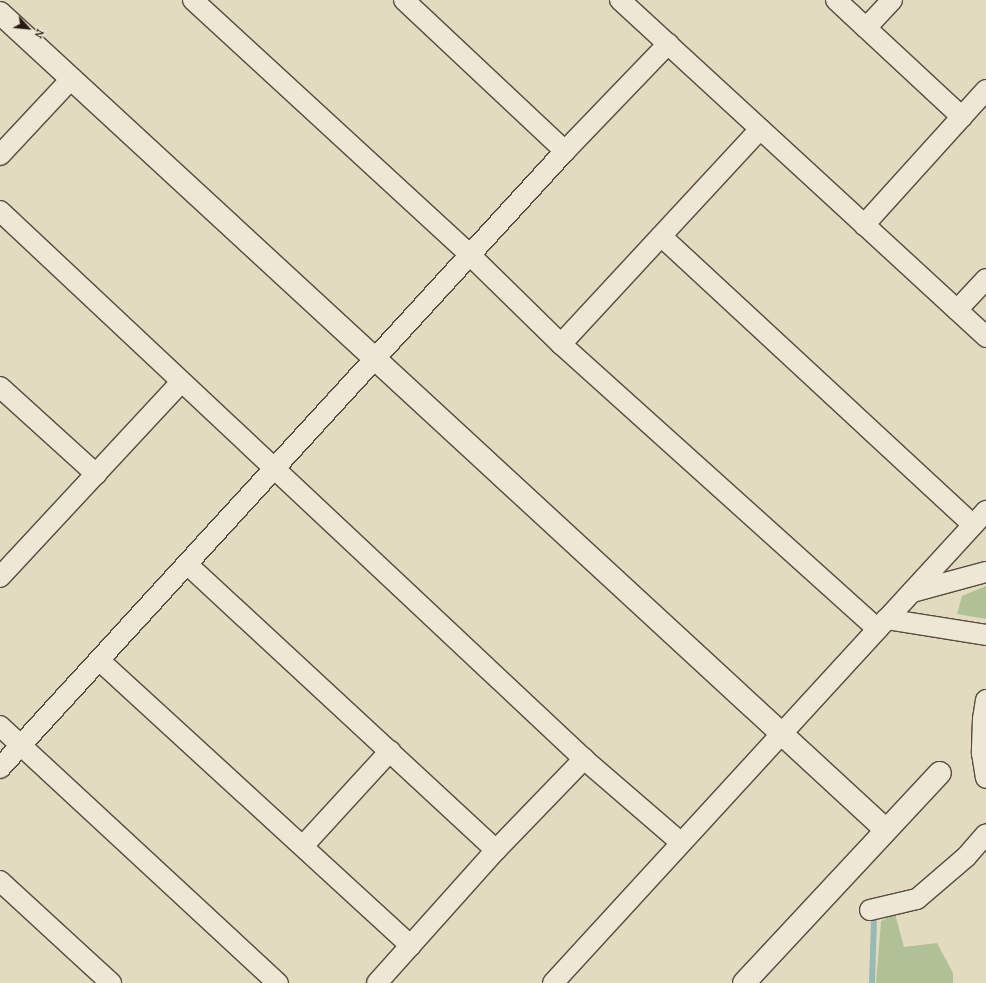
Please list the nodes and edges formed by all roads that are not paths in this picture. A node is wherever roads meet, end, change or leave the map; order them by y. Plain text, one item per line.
1 (404, 0) edge
2 (620, 0) edge
3 (836, 0) edge
4 (892, 0) edge
5 (203, 3) edge
6 (0, 13) edge
7 (866, 28) junction
8 (668, 44) junction
9 (72, 78) junction
10 (986, 90) edge
11 (962, 117) junction
12 (760, 128) junction
13 (565, 151) junction
14 (0, 155) edge
15 (0, 211) edge
16 (864, 224) junction
17 (661, 236) junction
18 (471, 256) junction
19 (986, 279) edge
20 (957, 310) junction
21 (986, 337) edge
22 (561, 344) junction
23 (375, 360) junction
24 (180, 383) junction
25 (0, 387) edge
26 (274, 469) junction
27 (96, 474) junction
28 (980, 518) edge
29 (187, 564) junction
30 (2, 571) edge
31 (986, 572) edge
32 (912, 592) junction
33 (882, 624) junction
34 (986, 635) edge
35 (99, 660) junction
36 (986, 700) edge
37 (0, 726) edge
38 (781, 733) junction
39 (20, 745) junction
40 (390, 751) junction
41 (584, 759) junction
42 (0, 768) edge
43 (940, 773) dead end
44 (986, 778) edge
45 (886, 830) junction
46 (986, 834) edge
47 (680, 842) junction
48 (303, 846) junction
49 (496, 850) junction
50 (0, 881) edge
51 (870, 910) dead end
52 (411, 946) junction
53 (111, 983) edge
54 (278, 983) edge
55 (377, 983) edge
56 (553, 983) edge
57 (744, 983) edge

1 - 13 street
2 - 8 street
3 - 7 street
4 - 7 street
5 - 18 street
6 - 9 street
7 - 11 street
8 - 12 street
8 - 13 street
9 - 14 street
9 - 23 street
10 - 11 street
11 - 16 street
12 - 16 street
12 - 17 street
13 - 18 street
15 - 24 street
16 - 20 street
17 - 22 street
17 - 28 street
18 - 22 street
18 - 23 street
19 - 20 street
20 - 21 street
22 - 33 street
23 - 26 street
23 - 38 street
24 - 26 street
24 - 27 street
25 - 27 street
26 - 29 street
26 - 41 street
27 - 30 street
28 - 32 street
29 - 35 street
29 - 40 street
31 - 32 street
32 - 33 street
33 - 34 street
33 - 38 street
35 - 39 street
35 - 48 street
36 - 44 street
37 - 39 street
38 - 45 street
38 - 47 street
39 - 42 street
39 - 54 street
40 - 48 street
40 - 49 street
41 - 47 street
41 - 49 street
43 - 45 street
45 - 57 street
46 - 51 street
47 - 56 street
48 - 52 street
49 - 52 street
50 - 53 street
52 - 55 street

